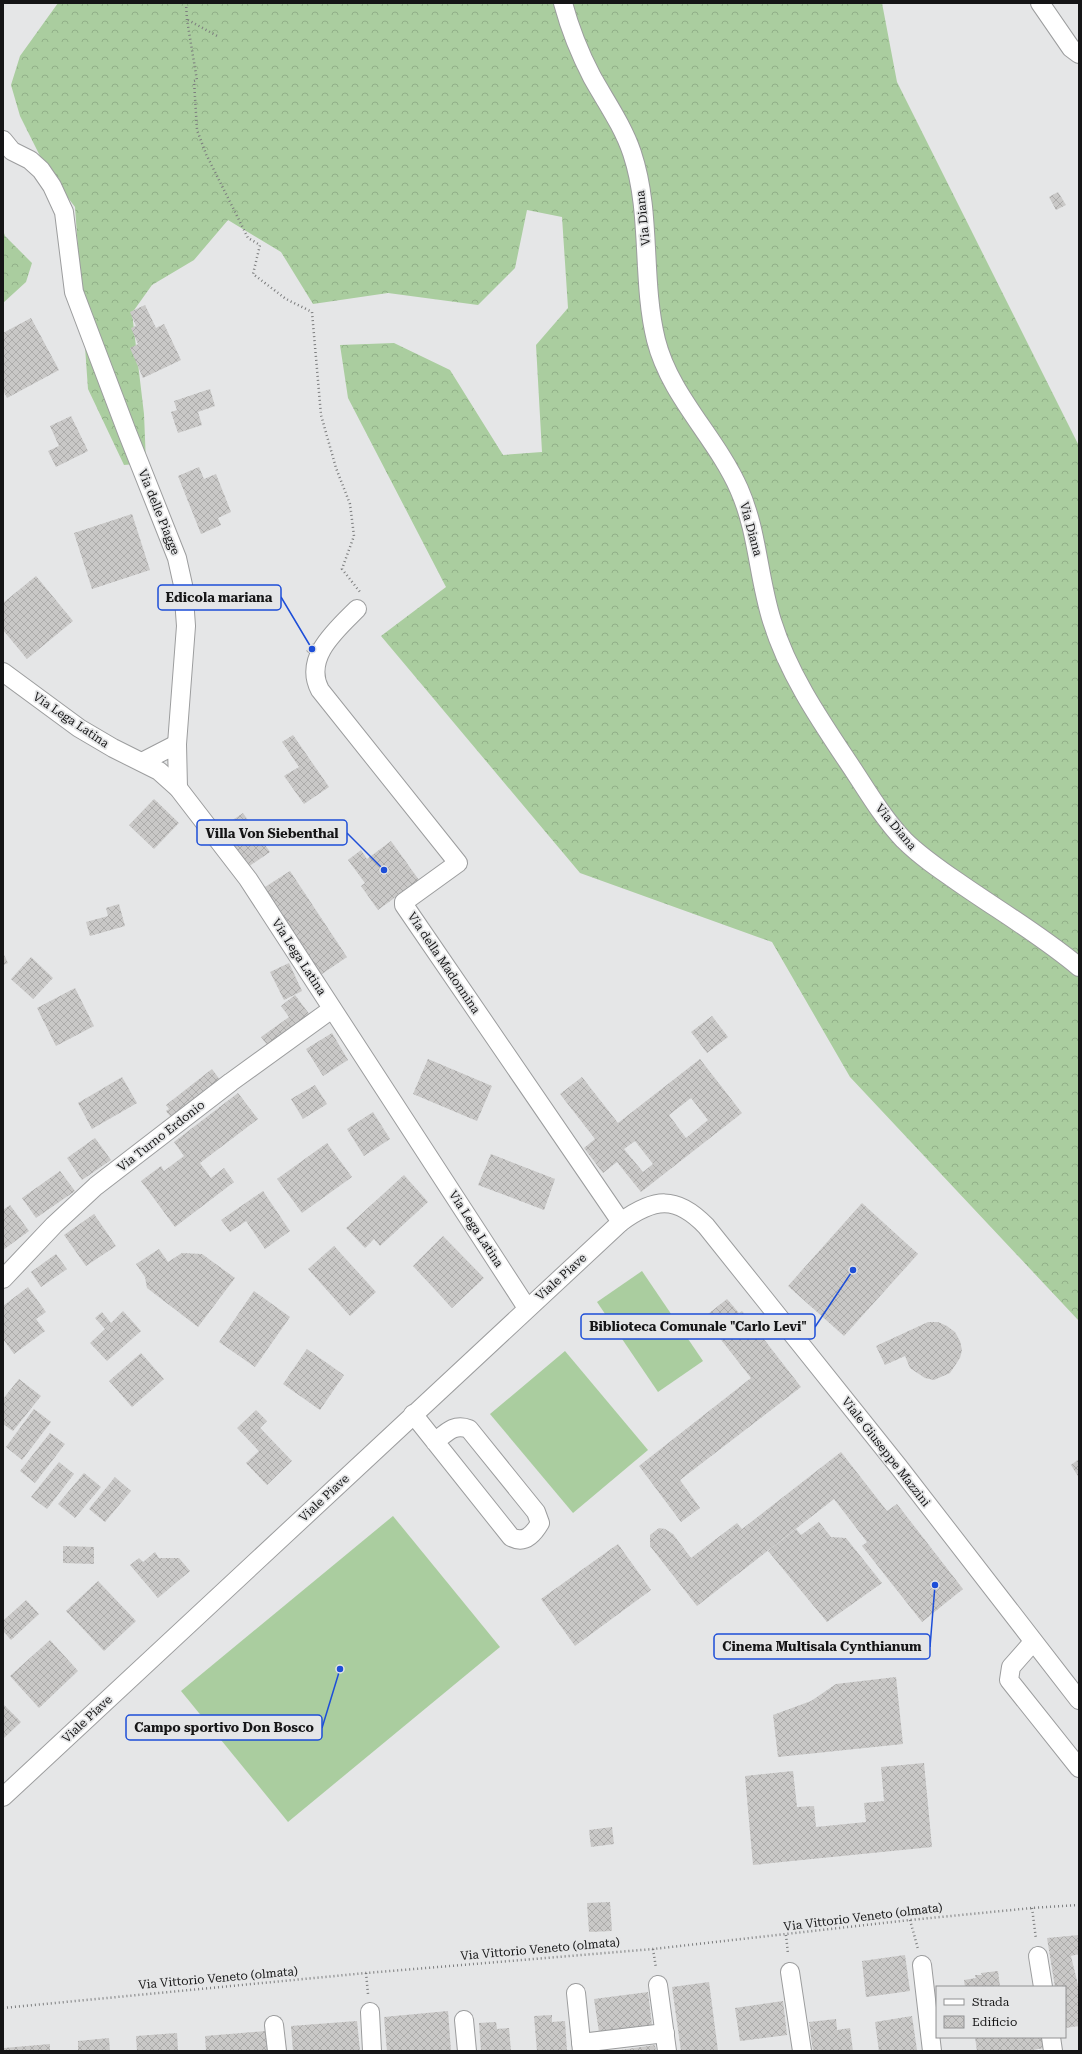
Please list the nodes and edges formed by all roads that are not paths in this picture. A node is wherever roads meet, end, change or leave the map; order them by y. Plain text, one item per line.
1 (563, 3) edge
2 (1040, 3) edge
3 (1079, 54) edge
4 (3, 140) edge
5 (357, 609) road end
6 (3, 672) edge
7 (177, 744) junction
8 (142, 762) junction
9 (178, 788) junction
10 (1079, 967) edge
11 (332, 1009) junction
12 (687, 1209) joint
13 (621, 1222) junction
14 (3, 1279) edge
15 (527, 1308) junction
16 (414, 1414) junction
17 (435, 1442) junction
18 (1033, 1642) junction
19 (1079, 1700) edge
20 (1079, 1768) edge
21 (3, 1797) edge
22 (1038, 1956) road end
23 (922, 1965) road end
24 (790, 1972) dead end
25 (658, 1985) dead end
26 (1043, 1986) edge
27 (576, 1993) dead end
28 (370, 2012) dead end
29 (464, 2020) dead end
30 (274, 2025) dead end
31 (665, 2033) junction
32 (1051, 2038) edge
33 (582, 2047) edge
34 (276, 2051) edge
35 (372, 2051) edge
36 (467, 2051) edge
37 (667, 2051) edge
38 (802, 2051) edge
39 (932, 2051) edge
40 (1053, 2051) edge

1 - 10 street, Via Diana
2 - 3 street
4 - 7 street, Via delle Piagge
5 - 13 street, Via della Madonnina
6 - 8 street, Via Lega Latina
7 - 8 street
7 - 9 street, Via delle Piagge
8 - 9 street, Via Lega Latina
9 - 11 street, Via Lega Latina
11 - 14 street, Via Turno Erdonio
11 - 15 street, Via Lega Latina
12 - 13 street, Viale Piave
12 - 18 street, Viale Giuseppe Mazzini
13 - 15 street, Viale Piave
15 - 16 street, Viale Piave
16 - 17 street
16 - 21 street, Viale Piave
17 - 17 street
18 - 19 street, Viale Giuseppe Mazzini
18 - 20 street
22 - 26 street
23 - 39 street
24 - 38 street
25 - 31 street
27 - 33 street
28 - 35 street
29 - 36 street
30 - 34 street
31 - 33 street
31 - 37 street
32 - 40 street

